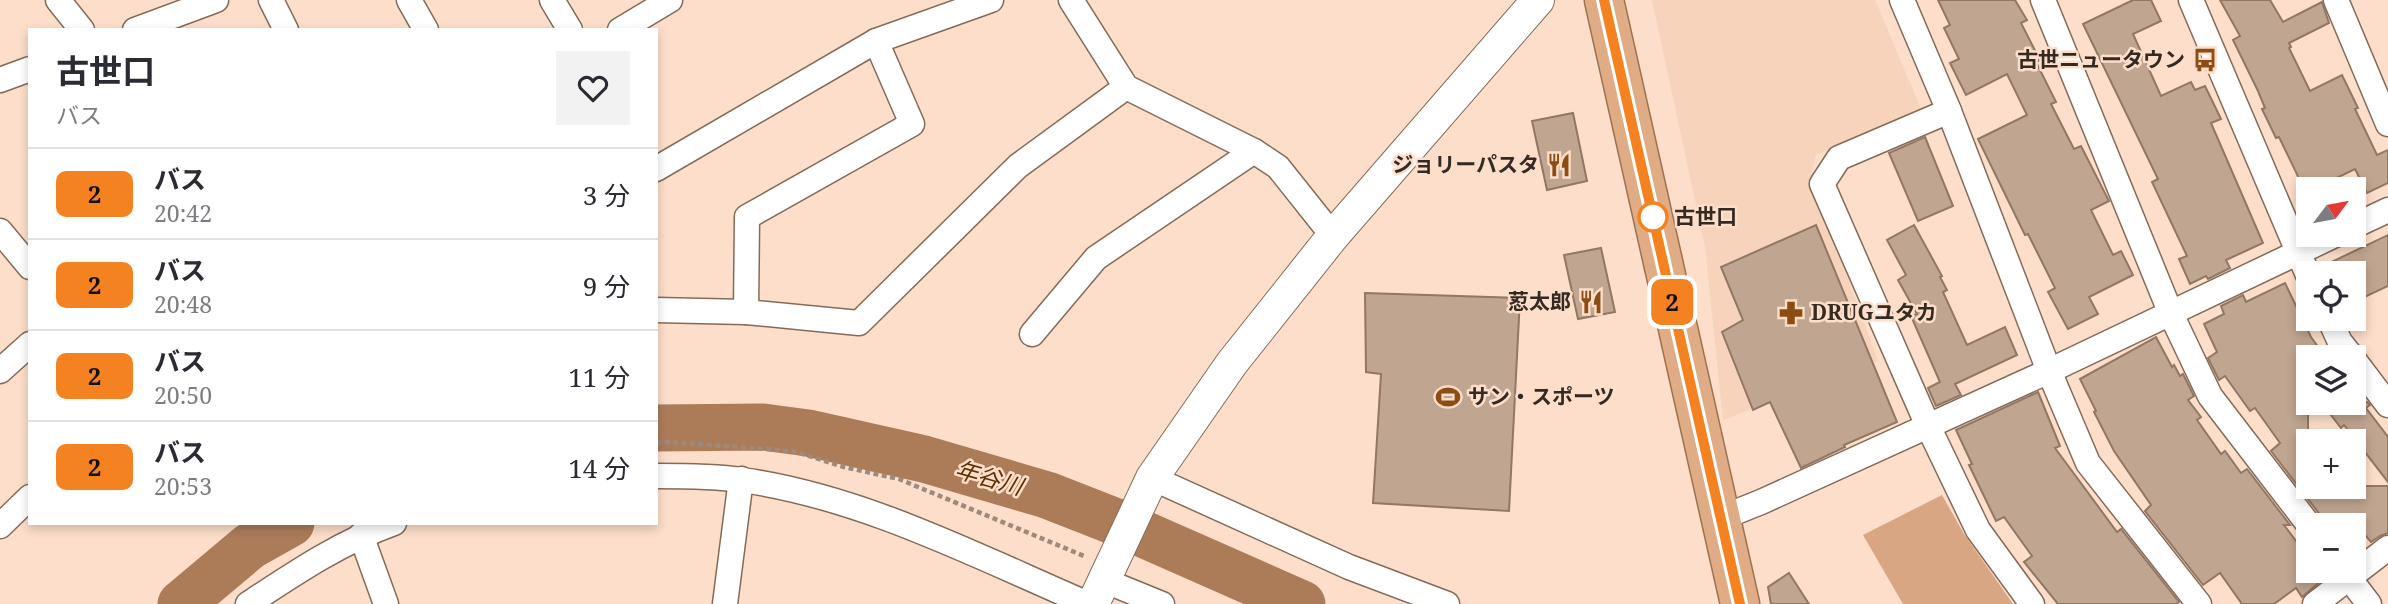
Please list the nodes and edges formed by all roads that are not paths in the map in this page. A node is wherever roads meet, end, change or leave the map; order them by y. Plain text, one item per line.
1 (58, 0) edge
2 (216, 0) edge
3 (271, 0) edge
4 (409, 0) edge
5 (552, 0) edge
6 (670, 0) edge
7 (991, 0) edge
8 (1071, 0) edge
9 (1538, 0) edge
10 (1604, 0) edge
11 (1902, 0) edge
12 (2043, 0) edge
13 (2191, 0) edge
14 (2336, 0) edge
15 (80, 28) edge
16 (140, 28) edge
17 (285, 28) edge
18 (425, 28) edge
19 (569, 28) edge
20 (624, 28) edge
21 (876, 41) junction
22 (28, 70) edge
23 (0, 80) edge
24 (1126, 87) junction
25 (1949, 111) junction
26 (2388, 124) edge
27 (1254, 151) junction
28 (658, 168) edge
29 (2388, 210) edge
30 (2366, 220) edge
31 (0, 231) edge
32 (1334, 236) junction
33 (2310, 247) edge
34 (2298, 253) junction
35 (2302, 261) edge
36 (28, 265) edge
37 (658, 310) edge
38 (746, 312) junction
39 (2171, 314) junction
40 (1032, 334) dead end
41 (28, 346) edge
42 (0, 371) edge
43 (2049, 372) junction
44 (2366, 375) edge
45 (2388, 405) edge
46 (1928, 426) junction
47 (658, 476) edge
48 (741, 479) junction
49 (1148, 485) junction
50 (28, 499) edge
51 (2300, 513) edge
52 (1721, 518) junction
53 (388, 525) edge
54 (0, 526) edge
55 (361, 535) junction
56 (2388, 548) edge
57 (2366, 562) edge
58 (1101, 583) edge
59 (2337, 583) edge
60 (2353, 583) edge
61 (248, 604) edge
62 (386, 604) edge
63 (724, 604) edge
64 (1162, 604) edge
65 (1447, 604) edge
66 (1740, 604) edge
67 (2032, 604) edge
68 (2199, 604) edge
69 (2315, 604) edge
70 (2369, 604) edge

1 - 15 street
2 - 16 street
3 - 17 street
4 - 18 street
5 - 19 street
6 - 20 street
7 - 21 street
8 - 24 street
9 - 32 street
10 - 52 highway
11 - 25 street
12 - 39 street
13 - 34 street
14 - 26 street
21 - 28 street
21 - 38 street
22 - 23 street
24 - 27 street
24 - 38 street
25 - 43 street
25 - 46 street
27 - 32 street
27 - 40 street
29 - 30 street
31 - 36 street
32 - 49 street
33 - 34 street
34 - 35 street
34 - 39 street
37 - 38 street
39 - 43 street
39 - 51 street
41 - 42 street
43 - 46 street
43 - 68 street
44 - 45 street
46 - 52 street
46 - 67 street
47 - 48 street
48 - 58 street
48 - 63 street
49 - 58 street
49 - 65 street
50 - 54 street
52 - 66 highway
53 - 55 street
55 - 61 street
55 - 62 street
56 - 57 street
58 - 64 street
59 - 69 street
60 - 70 street

